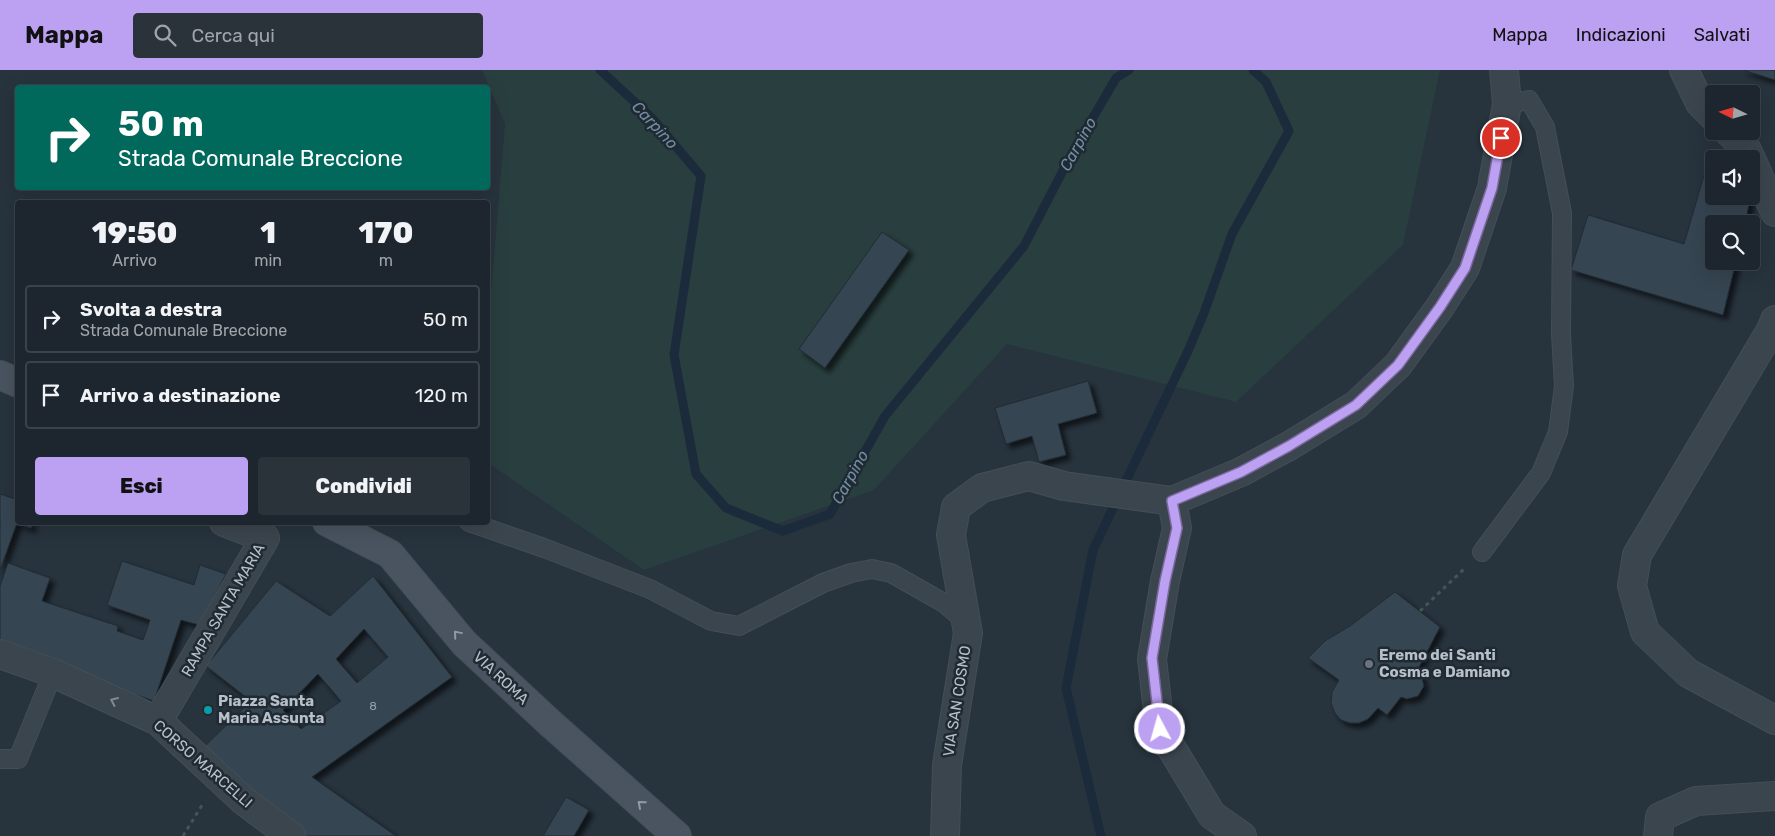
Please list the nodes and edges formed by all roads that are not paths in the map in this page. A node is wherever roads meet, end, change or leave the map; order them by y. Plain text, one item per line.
1 (1504, 70) edge
2 (1684, 70) edge
3 (1507, 104) junction
4 (1705, 108) edge
5 (1737, 140) edge
6 (1747, 150) edge
7 (1760, 179) edge
8 (1775, 212) edge
9 (1775, 320) edge
10 (0, 375) edge
11 (15, 382) edge
12 (1164, 500) junction
13 (232, 525) edge
14 (333, 525) edge
15 (478, 525) edge
16 (1482, 552) road end
17 (965, 621) junction
18 (0, 654) edge
19 (53, 673) junction
20 (1775, 720) edge
21 (158, 721) junction
22 (0, 759) edge
23 (1775, 796) edge
24 (291, 836) edge
25 (677, 836) edge
26 (944, 836) edge
27 (1242, 836) edge
28 (1658, 836) edge

1 - 3 street
2 - 4 street
3 - 12 street
3 - 16 lane
5 - 6 street
7 - 8 street
9 - 20 street
10 - 11 main road
12 - 17 street, VIA SAN COSMO
12 - 27 street
13 - 21 street, RAMPA SANTA MARIA
25 -> 14 main road, VIA ROMA
15 - 17 lane
17 - 26 street, VIA SAN COSMO
18 - 19 street, CORSO MARCELLI
21 -> 19 street, CORSO MARCELLI
19 - 22 lane
21 - 24 street, CORSO MARCELLI
23 - 28 street

